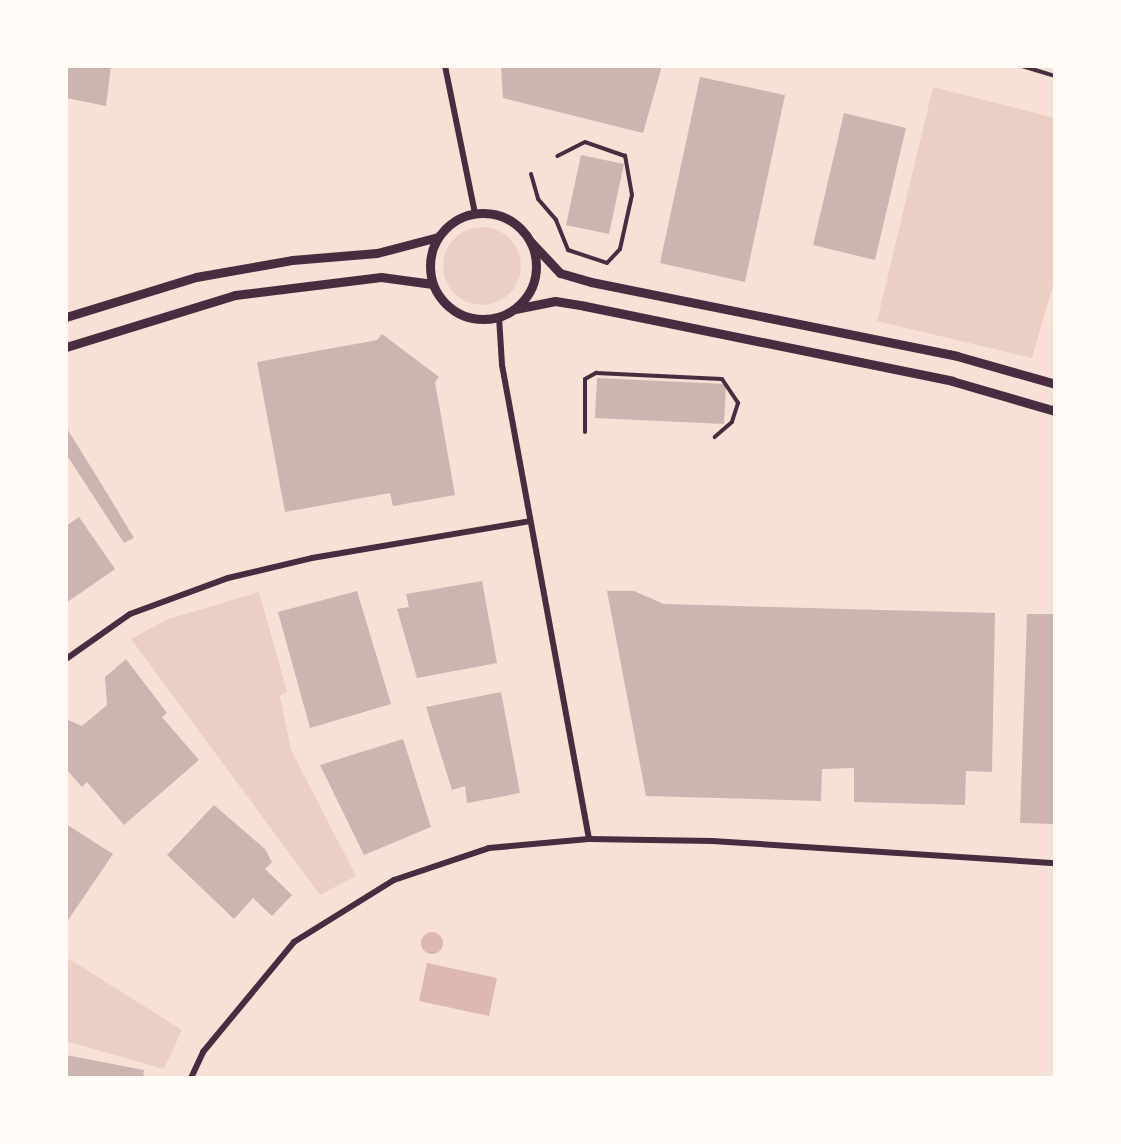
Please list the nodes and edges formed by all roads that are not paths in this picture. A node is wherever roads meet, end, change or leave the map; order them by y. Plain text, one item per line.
1 (445, 66) edge
2 (1023, 66) edge
3 (1055, 76) edge
4 (557, 156) dead end
5 (531, 174) dead end
6 (475, 214) junction
7 (438, 237) junction
8 (530, 241) junction
9 (433, 284) junction
10 (515, 309) junction
11 (66, 316) edge
12 (499, 317) junction
13 (66, 347) edge
14 (1055, 384) edge
15 (1055, 411) edge
16 (585, 432) dead end
17 (715, 437) dead end
18 (530, 520) junction
19 (66, 659) edge
20 (589, 839) junction
21 (1055, 863) edge
22 (191, 1078) edge

1 - 6 street
2 - 3 lane
4 - 5 lane
6 - 7 street
6 - 8 street
7 - 9 street
7 - 11 street
8 - 10 street
8 - 14 street
9 - 12 street
9 - 13 street
10 - 12 street
10 - 15 street
12 - 18 street
16 - 17 lane
18 - 19 street
18 - 20 street
20 - 21 street
20 - 22 street

